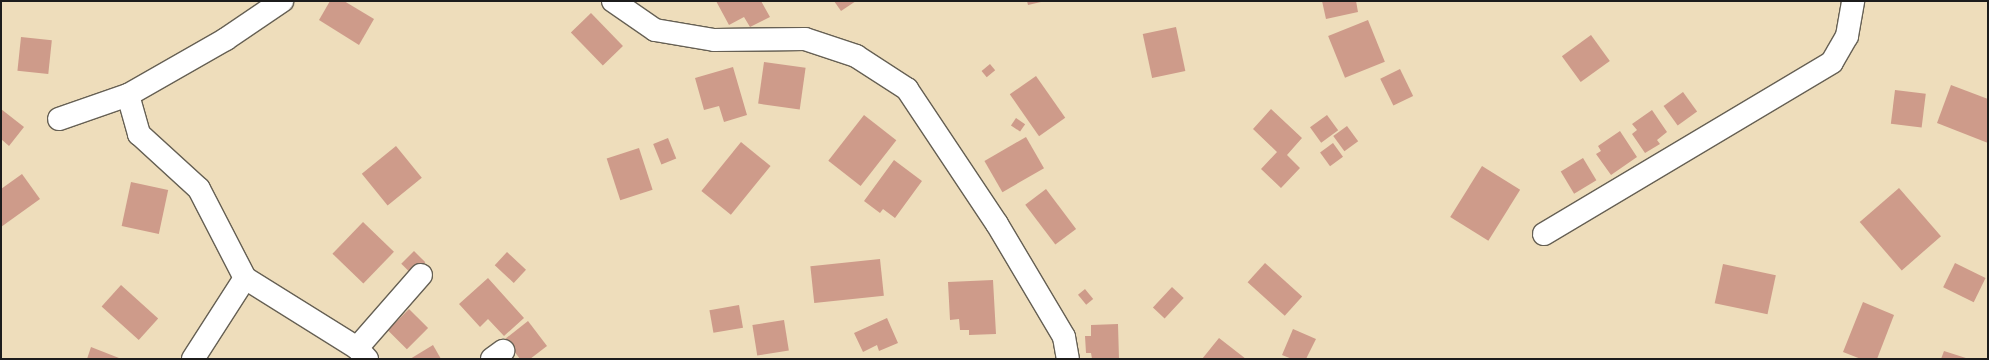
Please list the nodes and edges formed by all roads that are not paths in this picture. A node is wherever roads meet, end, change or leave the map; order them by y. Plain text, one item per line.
1 (282, 1) edge
2 (613, 1) edge
3 (1853, 1) edge
4 (128, 95) junction
5 (59, 119) dead end
6 (1544, 234) dead end
7 (421, 275) dead end
8 (245, 278) junction
9 (362, 353) edge
10 (193, 359) edge
11 (1068, 359) edge

1 - 4 street
2 - 11 street
3 - 6 street
4 - 5 street
4 - 8 street
7 - 9 street
8 - 9 street
8 - 10 street

